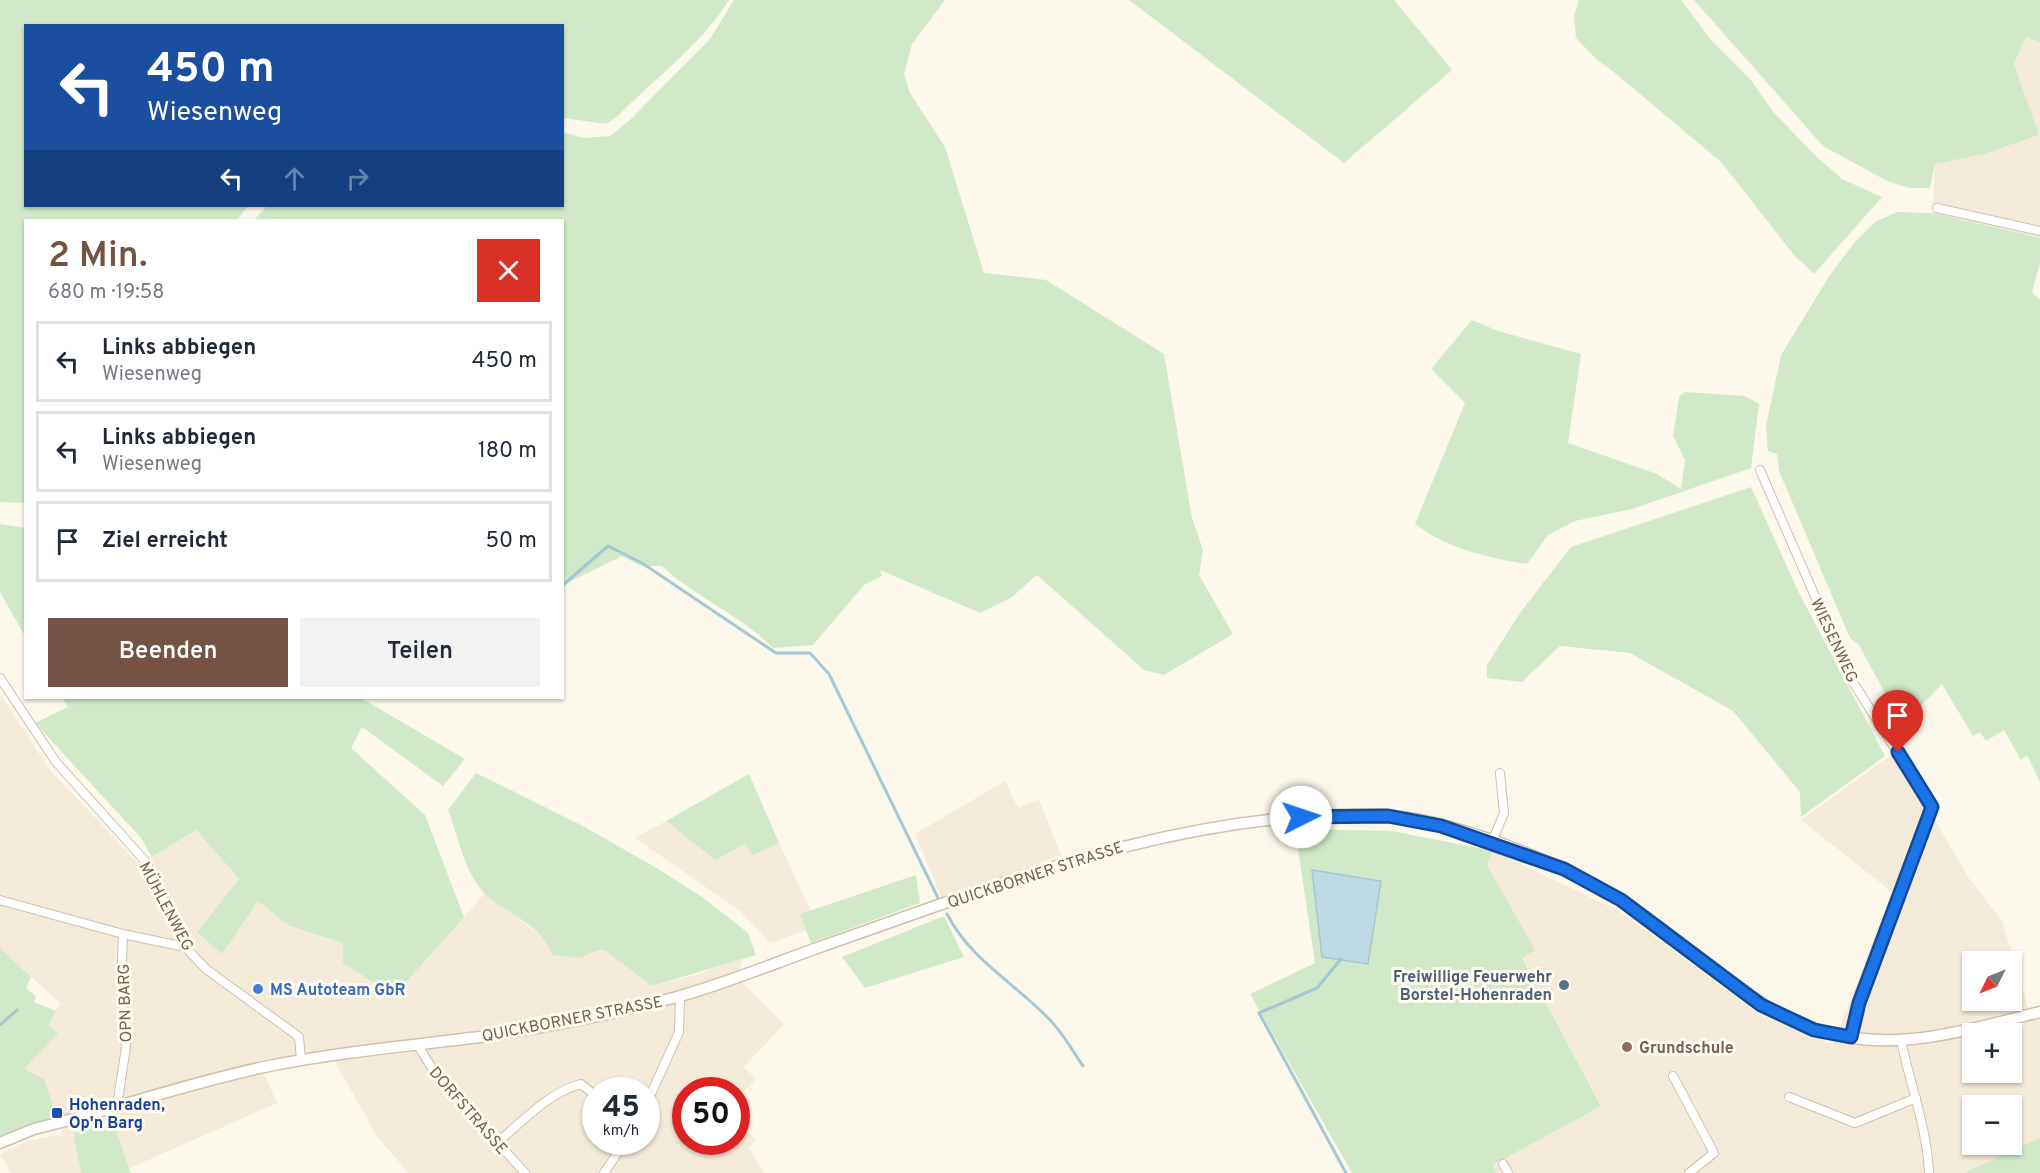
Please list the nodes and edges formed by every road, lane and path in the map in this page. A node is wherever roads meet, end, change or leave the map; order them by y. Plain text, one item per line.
1 (1937, 208) dead end
2 (2040, 231) edge
3 (1760, 470) dead end
4 (0, 678) edge
5 (1500, 773) dead end
6 (1492, 842) junction
7 (0, 900) edge
8 (123, 934) junction
9 (185, 947) junction
10 (680, 996) junction
11 (2040, 1012) edge
12 (1851, 1037) junction
13 (1901, 1040) junction
14 (417, 1044) junction
15 (301, 1060) junction
16 (1673, 1076) dead end
17 (659, 1077) edge
18 (582, 1085) edge
19 (1789, 1097) dead end
20 (1916, 1098) junction
21 (117, 1106) junction
22 (498, 1142) junction
23 (0, 1143) edge
24 (616, 1155) edge
25 (1503, 1164) dead end
26 (525, 1173) edge
27 (604, 1173) edge
28 (1508, 1173) edge
29 (1689, 1173) edge
30 (1929, 1173) edge

1 - 2 street
3 - 12 street, WIESENWEG
4 - 9 street, MÜHLENWEG
5 - 6 street
6 - 10 main road, QUICKBORNER STRASSE
6 - 12 main road, QUICKBORNER STRASSE
7 - 8 street
8 - 9 street
8 - 21 street, OPN BARG
9 - 15 street, MÜHLENWEG
10 - 14 main road, QUICKBORNER STRASSE
10 - 17 street
11 - 13 main road, QUICKBORNER STRASSE
12 - 13 main road, QUICKBORNER STRASSE
13 - 20 street
14 - 15 main road, QUICKBORNER STRASSE
14 - 22 street, DORFSTRASSE
15 - 21 main road, QUICKBORNER STRASSE
16 - 29 street
18 - 22 street
19 - 20 street
20 - 30 street
21 - 23 main road, QUICKBORNER STRASSE
22 - 26 street, DORFSTRASSE
24 - 27 street
25 - 28 street

